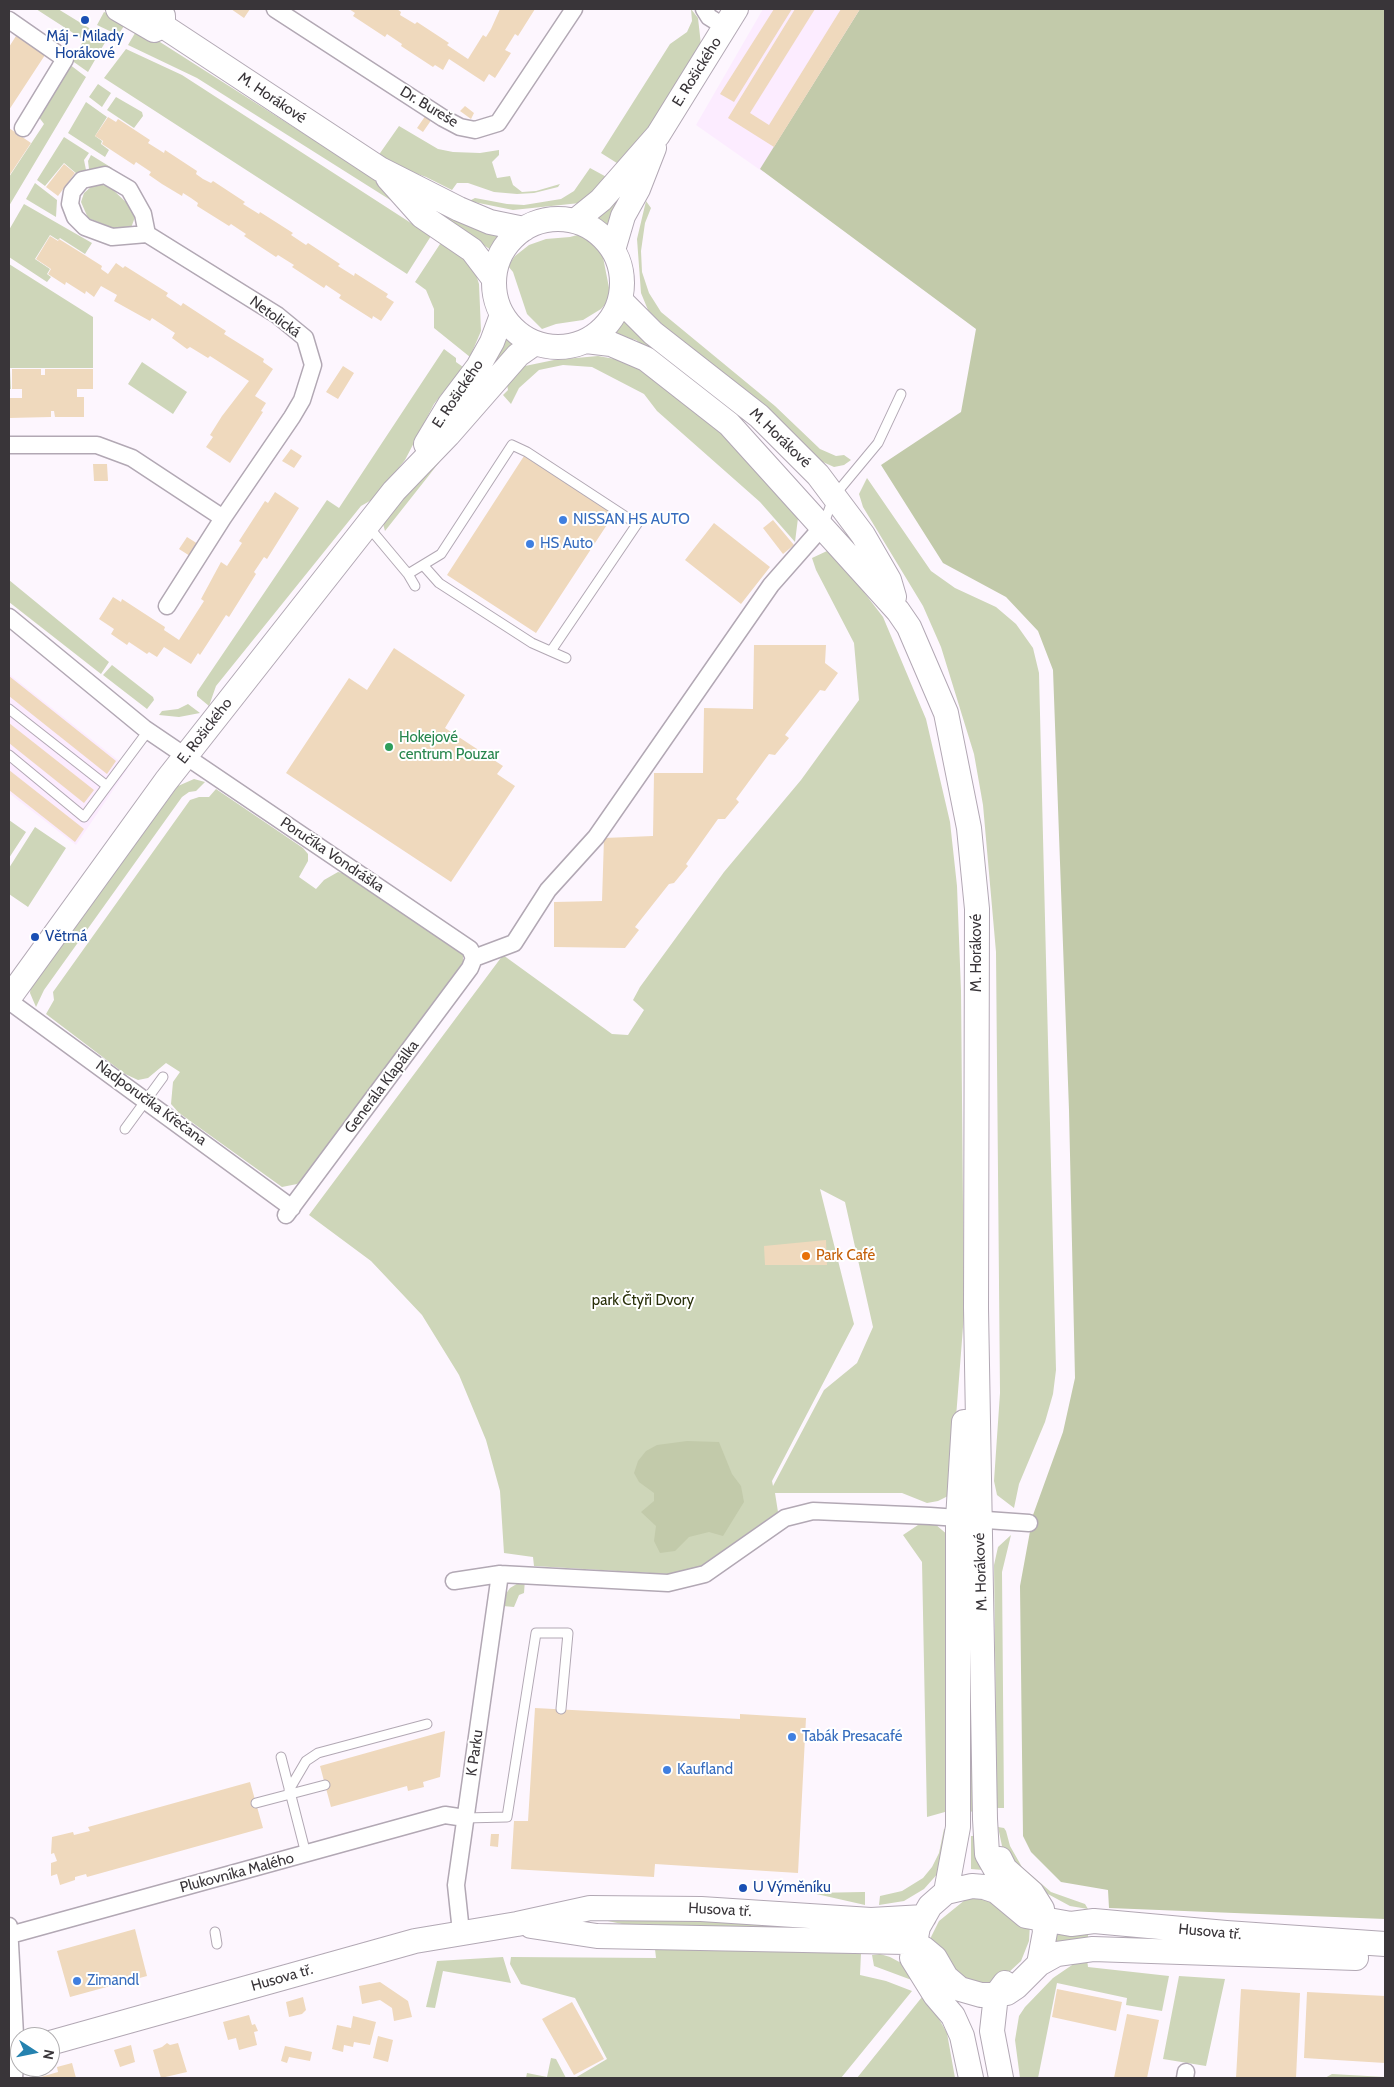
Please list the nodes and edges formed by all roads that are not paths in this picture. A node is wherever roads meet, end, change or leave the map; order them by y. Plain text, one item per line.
1 (118, 9) edge
2 (275, 9) edge
3 (574, 9) edge
4 (704, 9) edge
5 (164, 18) edge
6 (730, 18) edge
7 (9, 20) edge
8 (23, 128) dead end
9 (658, 135) junction
10 (380, 170) junction
11 (575, 221) junction
12 (524, 228) junction
13 (147, 234) junction
14 (613, 250) junction
15 (494, 279) junction
16 (620, 300) junction
17 (502, 315) junction
18 (586, 341) junction
19 (535, 343) junction
20 (901, 394) dead end
21 (9, 445) edge
22 (411, 473) junction
23 (834, 496) junction
24 (224, 518) junction
25 (367, 525) junction
26 (823, 526) junction
27 (423, 565) junction
28 (408, 574) junction
29 (415, 586) dead end
30 (167, 606) dead end
31 (898, 611) junction
32 (9, 617) edge
33 (551, 651) junction
34 (566, 658) dead end
35 (9, 709) edge
36 (148, 731) junction
37 (9, 755) edge
38 (185, 757) junction
39 (107, 786) junction
40 (474, 958) junction
41 (9, 999) edge
42 (163, 1077) dead end
43 (147, 1100) junction
44 (124, 1129) dead end
45 (289, 1211) joint
46 (969, 1520) junction
47 (1029, 1524) dead end
48 (500, 1574) junction
49 (454, 1581) dead end
50 (561, 1709) dead end
51 (427, 1724) dead end
52 (281, 1757) dead end
53 (325, 1785) dead end
54 (290, 1792) junction
55 (256, 1804) dead end
56 (465, 1818) junction
57 (986, 1835) junction
58 (306, 1854) junction
59 (953, 1884) junction
60 (1004, 1884) junction
61 (1038, 1913) junction
62 (924, 1917) junction
63 (889, 1919) junction
64 (517, 1924) junction
65 (9, 1931) edge
66 (215, 1932) dead end
67 (461, 1932) junction
68 (217, 1944) dead end
69 (1385, 1944) edge
70 (1079, 1952) junction
71 (919, 1954) junction
72 (1385, 1959) edge
73 (1039, 1964) junction
74 (1002, 1998) junction
75 (959, 2000) junction
76 (14, 2027) edge
77 (60, 2040) edge
78 (971, 2078) edge
79 (980, 2078) edge
80 (1001, 2078) edge
81 (1007, 2078) edge

1 - 5 street, M. Horákové
2 - 3 street, Dr. Bureše
4 - 6 street
5 - 10 street, M. Horákové
6 - 9 street, E. Rošického
7 - 8 street
9 - 11 street, E. Rošického
9 - 14 street, E. Rošického
10 - 12 street, M. Horákové
10 - 15 street, M. Horákové
11 - 12 street
11 - 14 street
12 - 15 street
13 - 13 street
13 - 24 street, Netolická
14 - 16 street
15 - 17 street
16 - 18 street
16 - 23 street, M. Horákové
17 - 19 street
17 - 22 street, E. Rošického
18 - 19 street
18 - 26 street, M. Horákové
19 - 22 street, E. Rošického
20 - 23 lane
21 - 24 street
22 - 25 street, E. Rošického
23 - 26 lane
23 - 31 street, M. Horákové
24 - 30 street, Netolická
25 - 28 lane
25 - 38 street, E. Rošického
26 - 31 street, M. Horákové
26 - 40 street
27 - 28 lane
27 - 33 lane
27 - 33 lane
28 - 29 lane
31 - 46 street, M. Horákové
32 - 36 street
33 - 34 lane
35 - 39 lane
36 - 38 street
36 - 39 lane
37 - 39 lane
38 - 40 street, Poručíka Vondráška
38 - 41 street, E. Rošického
40 - 45 street, Generála Klapálka
41 - 43 street, Nadporučíka Křečana
42 - 43 lane
43 - 44 lane
43 - 45 street, Nadporučíka Křečana
46 - 47 street
46 - 48 street
46 - 57 street, M. Horákové
46 - 59 street, M. Horákové
48 - 49 street
48 - 56 street, K Parku
50 - 56 lane
51 - 54 lane
52 - 54 lane
53 - 54 lane
54 - 55 lane
54 - 58 lane
56 - 58 street, Plukovníka Malého
56 - 67 street, K Parku
57 - 60 street, M. Horákové
57 - 61 street
58 - 65 street, Plukovníka Malého
59 - 60 street
59 - 61 street
59 - 62 street
59 - 63 street
59 - 71 street
60 - 61 street
61 - 69 street, Husova tř.
61 - 73 street
61 - 74 street
62 - 63 street, Husova tř.
62 - 71 street
63 - 64 street, Husova tř.
64 - 67 street, Husova tř.
64 - 71 street, Husova tř.
65 - 76 street
66 - 68 lane
67 - 77 street, Husova tř.
70 - 72 street, Husova tř.
70 - 73 street, Husova tř.
70 - 74 street
71 - 74 street
71 - 75 street
71 - 78 street
73 - 74 street
74 - 75 street
74 - 80 street
74 - 81 street
75 - 79 street

